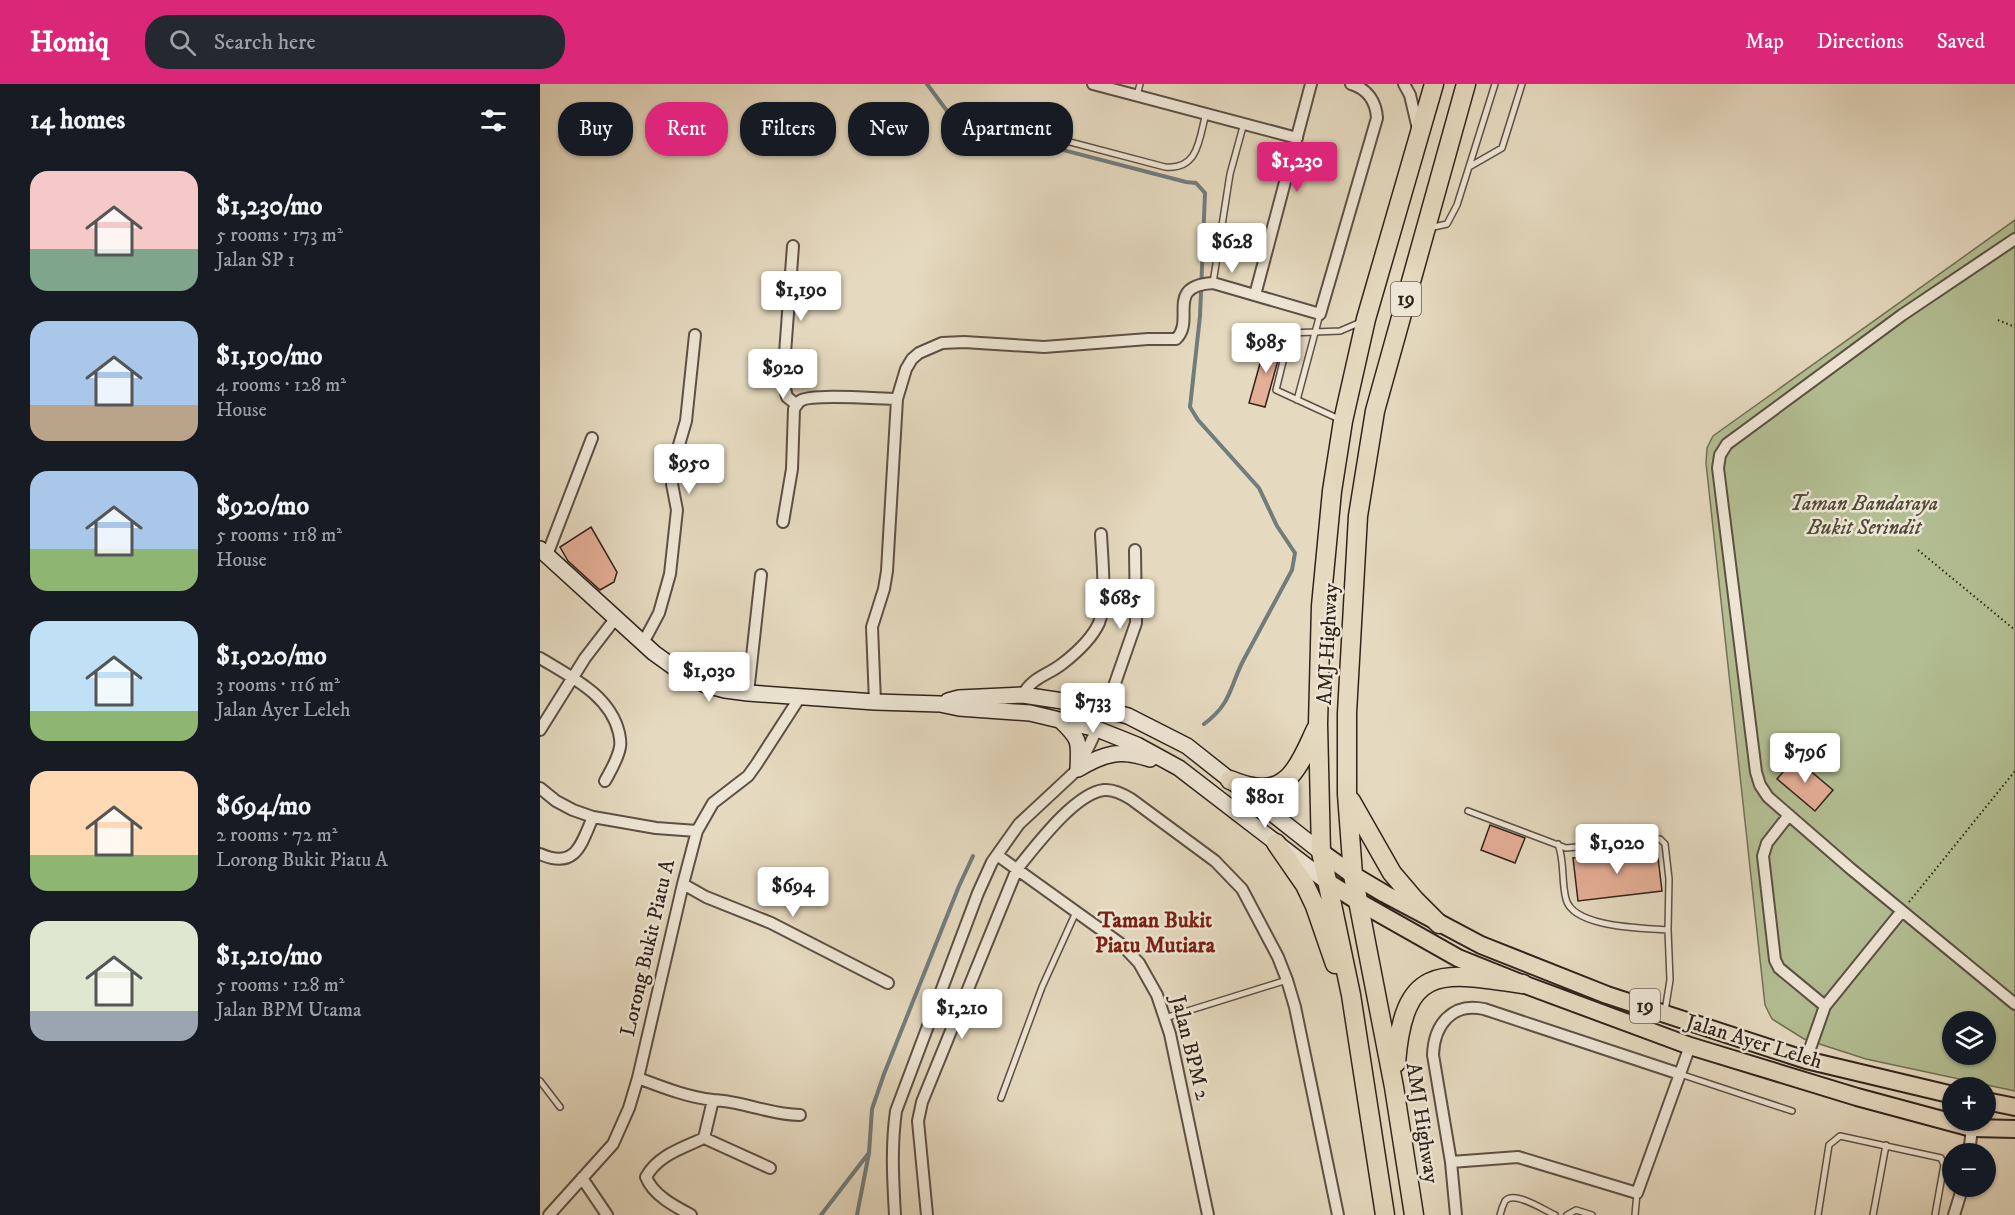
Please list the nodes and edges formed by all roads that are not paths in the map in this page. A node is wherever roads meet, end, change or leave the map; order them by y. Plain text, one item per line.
1 (1093, 84) edge
2 (1140, 84) edge
3 (1311, 84) edge
4 (1351, 84) edge
5 (1404, 84) edge
6 (1434, 84) edge
7 (1466, 84) edge
8 (1495, 84) edge
9 (1522, 84) edge
10 (1137, 95) junction
11 (1206, 113) junction
12 (1244, 123) junction
13 (1419, 136) junction
14 (1298, 138) junction
15 (1073, 143) edge
16 (1469, 167) junction
17 (1425, 230) junction
18 (2015, 239) edge
19 (793, 246) dead end
20 (1204, 284) junction
21 (1256, 295) junction
22 (1320, 314) junction
23 (1366, 319) junction
24 (1316, 332) junction
25 (695, 335) dead end
26 (897, 399) junction
27 (1297, 400) junction
28 (796, 405) junction
29 (1343, 421) junction
30 (592, 438) dead end
31 (783, 522) dead end
32 (1101, 534) dead end
33 (1135, 550) dead end
34 (543, 552) edge
35 (761, 575) dead end
36 (615, 619) junction
37 (643, 643) junction
38 (540, 658) edge
39 (573, 678) junction
40 (748, 693) junction
41 (1023, 695) junction
42 (800, 697) junction
43 (1055, 699) junction
44 (875, 702) junction
45 (940, 704) junction
46 (1106, 709) junction
47 (1059, 719) junction
48 (1318, 724) junction
49 (1097, 729) junction
50 (540, 730) edge
51 (1159, 731) junction
52 (1179, 768) junction
53 (1078, 769) junction
54 (1230, 780) junction
55 (605, 781) dead end
56 (540, 788) edge
57 (1347, 794) junction
58 (1468, 811) dead end
59 (1789, 815) junction
60 (593, 817) junction
61 (697, 831) junction
62 (1276, 843) junction
63 (1558, 844) junction
64 (1321, 852) junction
65 (540, 854) edge
66 (997, 855) junction
67 (1017, 869) junction
68 (1353, 875) junction
69 (1326, 881) junction
70 (682, 884) junction
71 (1359, 902) junction
72 (1902, 911) junction
73 (1076, 912) junction
74 (1439, 924) junction
75 (1668, 930) junction
76 (1287, 980) junction
77 (888, 983) dead end
78 (1523, 984) junction
79 (1351, 995) junction
80 (2015, 1004) edge
81 (1641, 1005) junction
82 (1825, 1006) junction
83 (1665, 1013) junction
84 (1165, 1018) junction
85 (1690, 1046) junction
86 (1806, 1060) junction
87 (1680, 1074) junction
88 (638, 1078) junction
89 (540, 1081) edge
90 (1394, 1087) junction
91 (1942, 1094) edge
92 (1857, 1097) junction
93 (1001, 1098) dead end
94 (713, 1100) junction
95 (1996, 1103) edge
96 (560, 1107) dead end
97 (2015, 1107) edge
98 (1792, 1111) dead end
99 (800, 1115) dead end
100 (1942, 1117) edge
101 (1996, 1127) edge
102 (2015, 1129) edge
103 (704, 1138) junction
104 (1886, 1145) junction
105 (1451, 1162) junction
106 (770, 1168) dead end
107 (582, 1178) junction
108 (1637, 1193) junction
109 (1960, 1197) edge
110 (549, 1215) edge
111 (607, 1215) edge
112 (691, 1215) edge
113 (895, 1215) edge
114 (927, 1215) edge
115 (1208, 1215) edge
116 (1338, 1215) edge
117 (1385, 1215) edge
118 (1414, 1215) edge
119 (1456, 1215) edge
120 (1500, 1215) edge
121 (1555, 1215) edge
122 (1566, 1215) edge
123 (1592, 1215) edge
124 (1635, 1215) edge
125 (1818, 1215) edge
126 (1874, 1215) edge
127 (1935, 1215) edge
128 (1954, 1215) edge

1 - 10 street
2 - 10 lane
3 - 14 street
4 - 22 street
5 - 13 street
6 - 13 highway, AMJ Highway / 19
7 - 17 highway, AMJ Highway / 19
8 - 16 lane
9 - 16 lane
10 - 11 street
11 - 12 street
11 - 15 lane
12 - 14 street
12 - 20 lane
13 - 23 highway, AMJ Highway / 19
14 - 21 street
16 - 17 lane
17 - 57 highway, AMJ Highway / 19
18 - 59 street
19 - 28 street
20 - 21 street
20 - 26 street
21 - 22 street
22 - 24 lane
23 - 24 lane
23 - 29 highway, AMJ Highway / 19
24 - 27 lane
24 - 27 lane
25 - 37 street
26 - 28 street
26 - 44 street
27 - 29 lane
28 - 31 street
29 - 48 highway, AMJ Highway / 19
30 - 34 street
32 - 41 street
33 - 46 street
34 - 36 main road
35 - 40 street
36 - 37 main road
36 - 39 street
37 - 40 main road
38 - 39 street
39 - 50 street
39 - 55 street
40 - 42 main road
41 - 43 main road
41 - 45 main road
42 - 44 main road
42 - 61 street, Lorong Bukit Piatu A
43 - 46 main road
43 - 49 main road
44 - 45 main road
45 - 47 main road
46 - 51 main road
47 - 49 main road
47 - 53 main road
48 - 54 highway
48 - 64 highway, AMJ Highway / 19
49 - 51 main road
49 - 52 main road
49 - 53 street
51 - 54 main road
52 - 53 main road
52 - 62 main road
53 - 66 street
54 - 64 main road
56 - 60 street
57 - 68 highway, AMJ Highway / 19
57 - 74 highway
58 - 63 lane
59 - 72 street
59 - 82 street
60 - 61 street
60 - 65 street
61 - 70 street, Lorong Bukit Piatu A
62 - 69 main road
62 - 79 highway
63 - 75 lane
63 - 75 lane
64 - 68 main road, Jalan Ayer Leleh
64 - 69 highway, AMJ Highway / 19
66 - 67 street, Jalan BPM 2
66 - 113 street
67 - 73 street, Jalan BPM 2
67 - 76 street
67 - 114 street
68 - 71 highway, AMJ Highway / 19
68 - 74 main road, Jalan Ayer Leleh / 19
69 - 71 main road, Jalan Ayer Leleh
69 - 79 highway, AMJ Highway / 19
70 - 77 street
70 - 88 street, Lorong Bukit Piatu A
71 - 78 main road, Jalan Ayer Leleh / 19
71 - 90 highway, AMJ Highway / 19
72 - 80 street
72 - 82 street
73 - 84 street, Jalan BPM 2
73 - 93 lane
74 - 81 main road, Jalan Ayer Leleh / 19
75 - 83 lane
76 - 84 lane
76 - 116 street
78 - 85 main road, Jalan Ayer Leleh / 19
78 - 90 highway
79 - 117 highway, AMJ Highway / 19
81 - 83 main road, Jalan Ayer Leleh / 19
81 - 85 main road
82 - 86 street
83 - 86 main road, Jalan Ayer Leleh / 19
84 - 115 street, Jalan BPM 2
85 - 87 street
85 - 92 main road, Jalan Ayer Leleh / 19
86 - 91 main road, Jalan Ayer Leleh / 19
86 - 92 main road
87 - 98 lane
87 - 105 street
87 - 108 street
88 - 94 street
88 - 107 street, Lorong Bukit Piatu A
89 - 96 lane
90 - 118 highway, AMJ Highway / 19
92 - 100 main road, Jalan Ayer Leleh / 19
94 - 99 street
94 - 103 street
95 - 97 main road
101 - 102 main road, Jalan Ayer Leleh / 19
103 - 106 street
103 - 112 street
104 - 125 lane
104 - 126 lane
104 - 127 lane
105 - 108 street
105 - 119 street
107 - 110 street, Lorong Bukit Piatu A
107 - 111 street
108 - 124 lane
109 - 128 street
120 - 121 lane
122 - 123 lane

